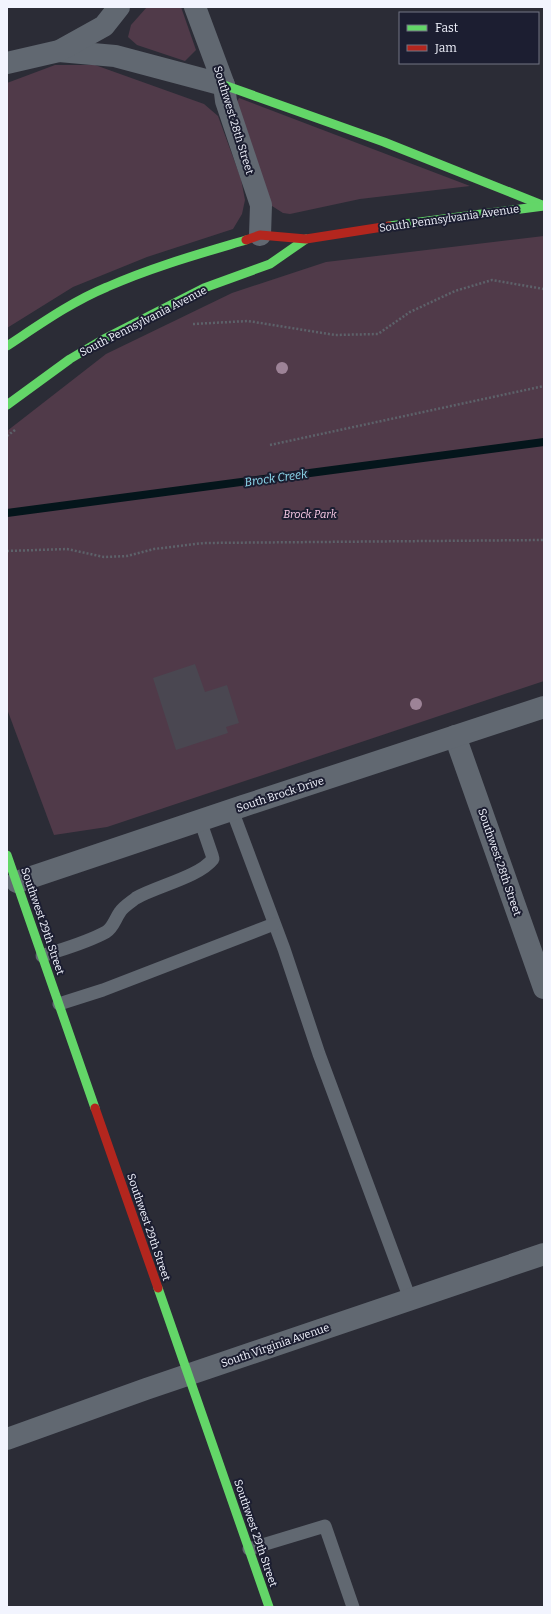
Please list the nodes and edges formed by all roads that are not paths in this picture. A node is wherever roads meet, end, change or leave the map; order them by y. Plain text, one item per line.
1 (119, 7) edge
2 (196, 7) edge
3 (59, 52) junction
4 (7, 63) edge
5 (224, 85) junction
6 (544, 206) edge
7 (260, 235) junction
8 (306, 239) junction
9 (7, 346) edge
10 (7, 405) edge
11 (544, 707) edge
12 (455, 736) junction
13 (232, 810) junction
14 (200, 820) junction
15 (10, 867) edge
16 (274, 924) junction
17 (42, 956) junction
18 (544, 988) edge
19 (59, 1004) junction
20 (544, 1254) edge
21 (410, 1299) junction
22 (188, 1375) junction
23 (7, 1439) edge
24 (249, 1549) junction
25 (269, 1607) edge
26 (353, 1607) edge

1 - 3 street
2 - 5 street, Southwest 28th Street
3 - 4 street
3 - 5 street
5 - 6 main road
5 - 7 street, Southwest 28th Street
6 - 8 main road, South Pennsylvania Avenue
7 - 8 main road, South Pennsylvania Avenue
7 - 9 main road, South Pennsylvania Avenue
8 - 10 main road, South Pennsylvania Avenue
11 - 12 street, South Brock Drive
12 - 13 street, South Brock Drive
12 - 18 street, Southwest 28th Street
13 - 14 street, South Brock Drive
13 - 16 lane
14 - 15 street, South Brock Drive
14 - 17 lane
15 - 17 main road, Southwest 29th Street
16 - 19 lane
16 - 21 lane
17 - 19 main road, Southwest 29th Street
19 - 22 main road, Southwest 29th Street
20 - 21 street, South Virginia Avenue
21 - 22 street, South Virginia Avenue
22 - 23 street, South Virginia Avenue
22 - 24 main road, Southwest 29th Street
24 - 25 main road, Southwest 29th Street
24 - 26 lane

